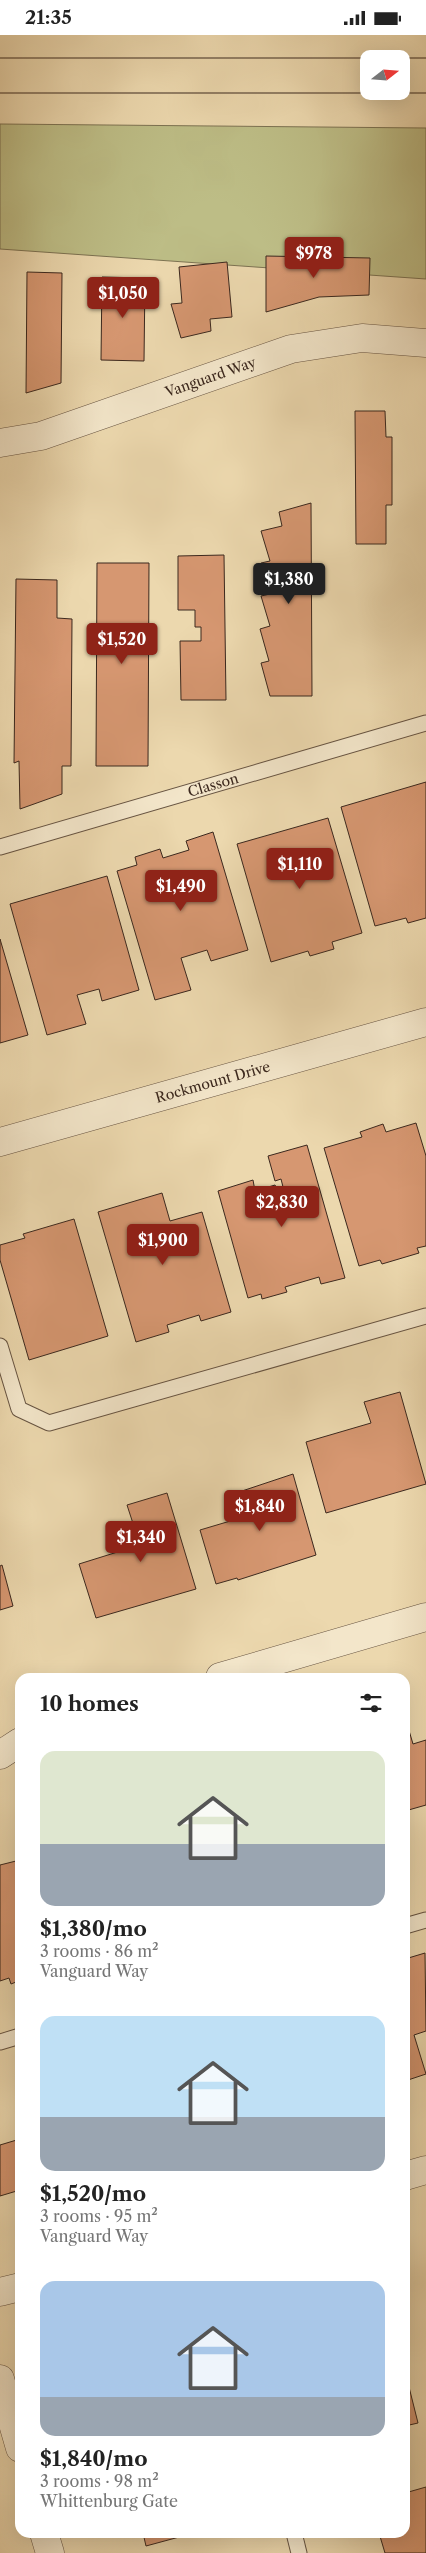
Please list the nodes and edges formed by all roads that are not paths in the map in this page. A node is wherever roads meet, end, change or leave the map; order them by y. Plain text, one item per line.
1 (426, 343) edge
2 (0, 443) edge
3 (426, 723) edge
4 (0, 847) edge
5 (426, 1022) edge
6 (0, 1142) edge
7 (426, 1316) edge
8 (0, 1346) edge
9 (426, 1617) edge
10 (234, 1673) edge
11 (15, 1745) edge
12 (0, 1755) edge
13 (426, 1920) edge
14 (410, 1925) edge
15 (15, 2038) edge
16 (0, 2042) edge
17 (426, 2170) edge
18 (410, 2175) edge
19 (15, 2288) edge
20 (0, 2292) edge
21 (0, 2379) edge
22 (15, 2431) edge
23 (46, 2538) edge
24 (295, 2538) edge
25 (50, 2553) edge
26 (299, 2553) edge

1 - 2 street, Vanguard Way
3 - 4 lane, Classon
5 - 6 street, Rockmount Drive
7 - 8 lane
9 - 10 street
11 - 12 street
13 - 14 lane
15 - 16 lane
17 - 18 street
19 - 20 street
21 - 22 street
23 - 25 street
24 - 26 lane

